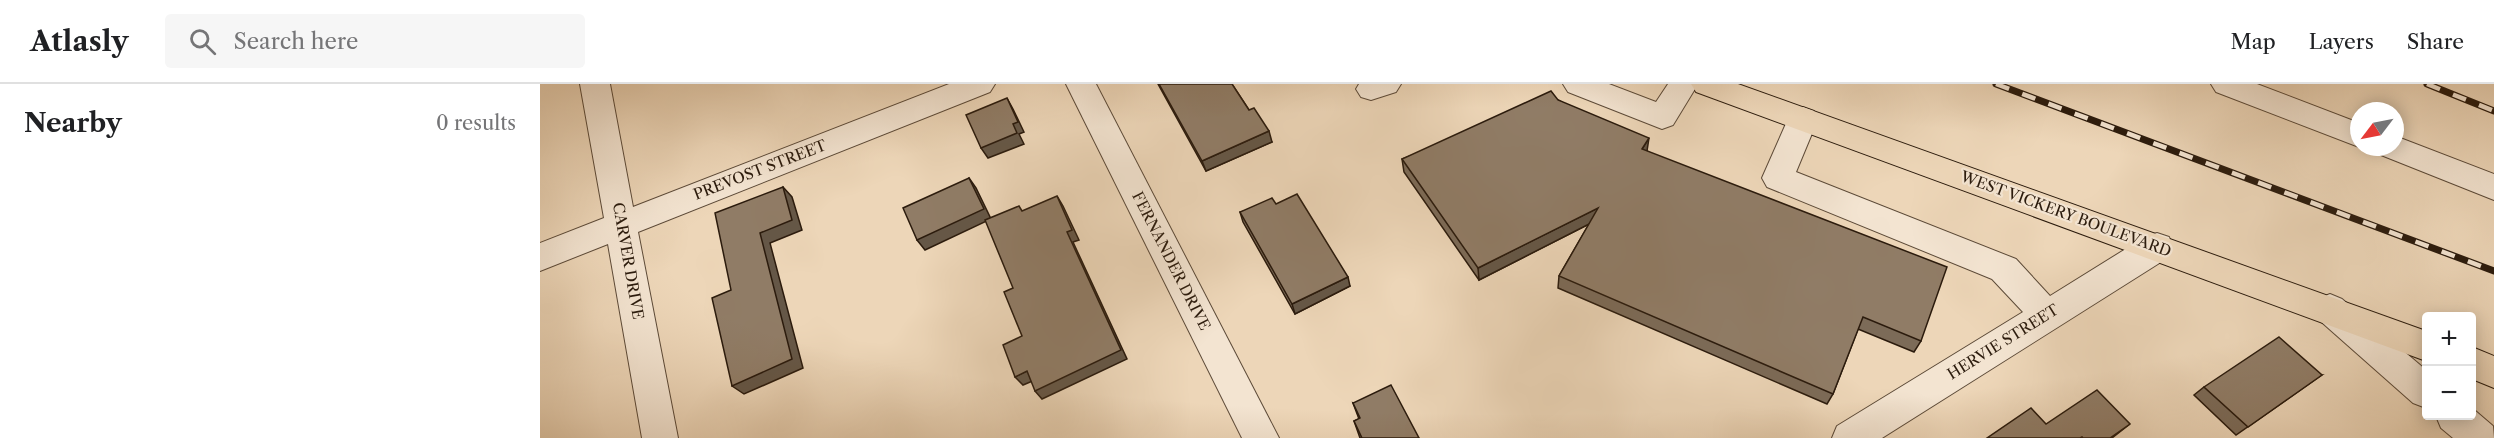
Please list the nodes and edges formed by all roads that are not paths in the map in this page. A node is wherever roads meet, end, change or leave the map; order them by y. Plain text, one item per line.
1 (595, 84) edge
2 (980, 84) edge
3 (1081, 84) edge
4 (1578, 84) edge
5 (1683, 84) edge
6 (1706, 84) edge
7 (2226, 84) edge
8 (1803, 119) junction
9 (2350, 132) edge
10 (2404, 152) edge
11 (2494, 187) edge
12 (621, 225) junction
13 (2157, 247) junction
14 (540, 257) edge
15 (2330, 309) junction
16 (2047, 315) junction
17 (2422, 344) edge
18 (2476, 365) edge
19 (2494, 372) edge
20 (2422, 388) edge
21 (2459, 420) edge
22 (1854, 437) edge
23 (660, 438) edge
24 (1261, 438) edge
25 (2480, 438) edge

1 - 12 street, CARVER DRIVE
2 - 12 street, PREVOST STREET
3 - 24 street, FERNANDER DRIVE
4 - 5 street
6 - 8 main road, WEST VICKERY BOULEVARD
7 - 9 street
8 - 13 main road, WEST VICKERY BOULEVARD
8 - 16 street
10 - 11 street
12 - 14 street, PREVOST STREET
12 - 23 street, CARVER DRIVE
13 - 15 main road, WEST VICKERY BOULEVARD
13 - 16 street, HERVIE STREET
15 - 17 main road, WEST VICKERY BOULEVARD
15 - 20 street
16 - 22 street, HERVIE STREET
18 - 19 main road
21 - 25 street

